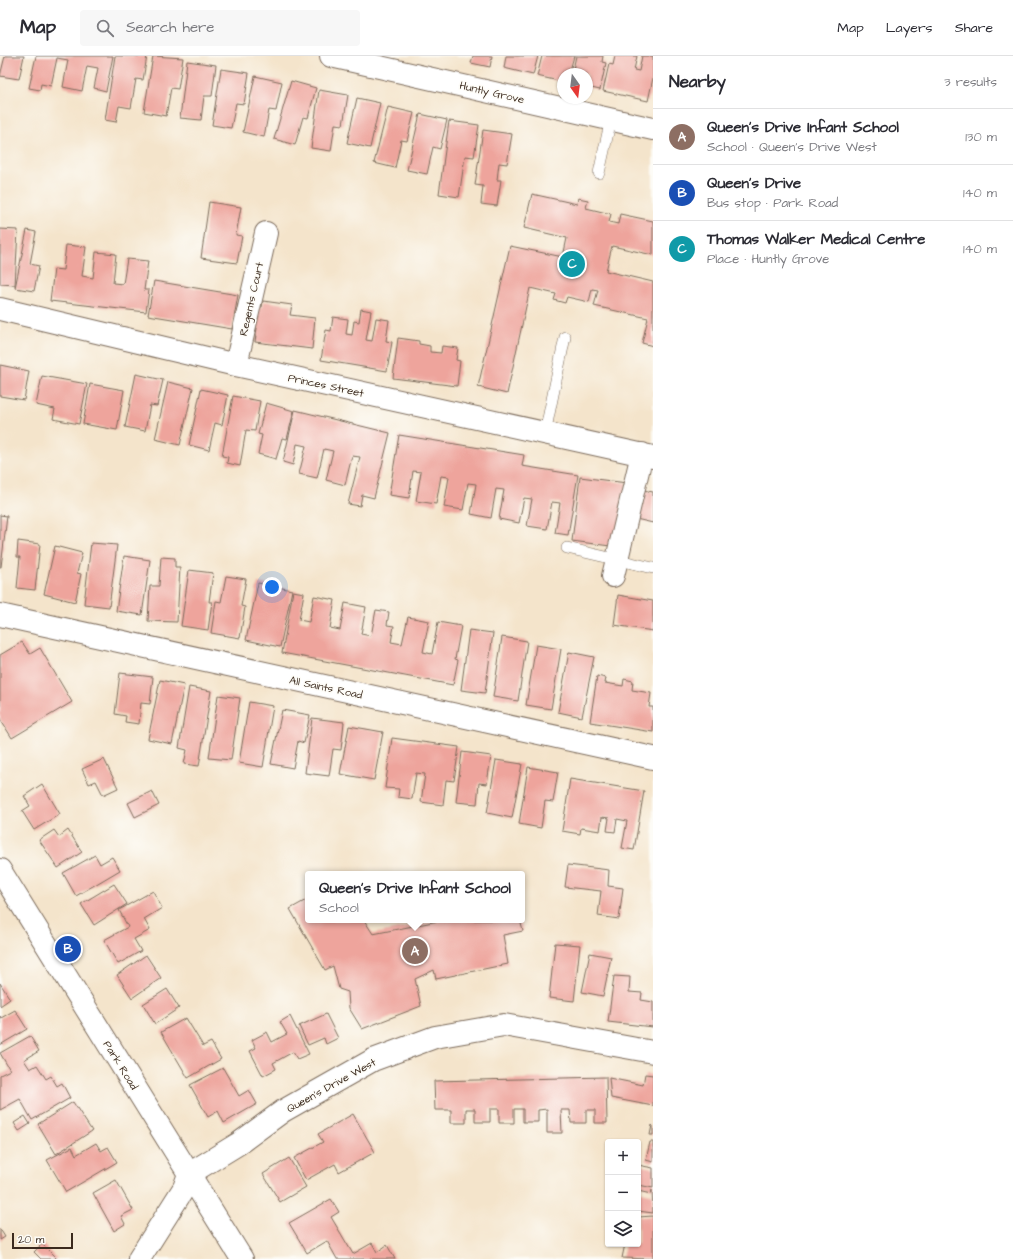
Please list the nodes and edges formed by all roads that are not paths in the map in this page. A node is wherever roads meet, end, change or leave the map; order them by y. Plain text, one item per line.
1 (331, 56) edge
2 (611, 119) junction
3 (653, 129) edge
4 (598, 173) dead end
5 (266, 232) dead end
6 (0, 309) edge
7 (565, 336) dead end
8 (236, 365) junction
9 (545, 433) junction
10 (647, 455) edge
11 (567, 548) dead end
12 (615, 568) junction
13 (653, 568) edge
14 (0, 615) edge
15 (653, 758) edge
16 (0, 870) edge
17 (653, 1052) edge
18 (189, 1174) junction
19 (139, 1259) edge
20 (242, 1259) edge

1 - 2 street, Huntly Grove
2 - 3 street, Huntly Grove
2 - 4 lane
5 - 8 street, Regents Court
6 - 8 street, Princes Street
7 - 9 lane
8 - 9 street, Princes Street
9 - 10 street, Princes Street
10 - 12 street
11 - 12 lane
12 - 13 lane
14 - 15 street, All Saints Road
16 - 18 street, Park Road
17 - 18 street, Queen's Drive West
18 - 19 street
18 - 20 street, Park Road

